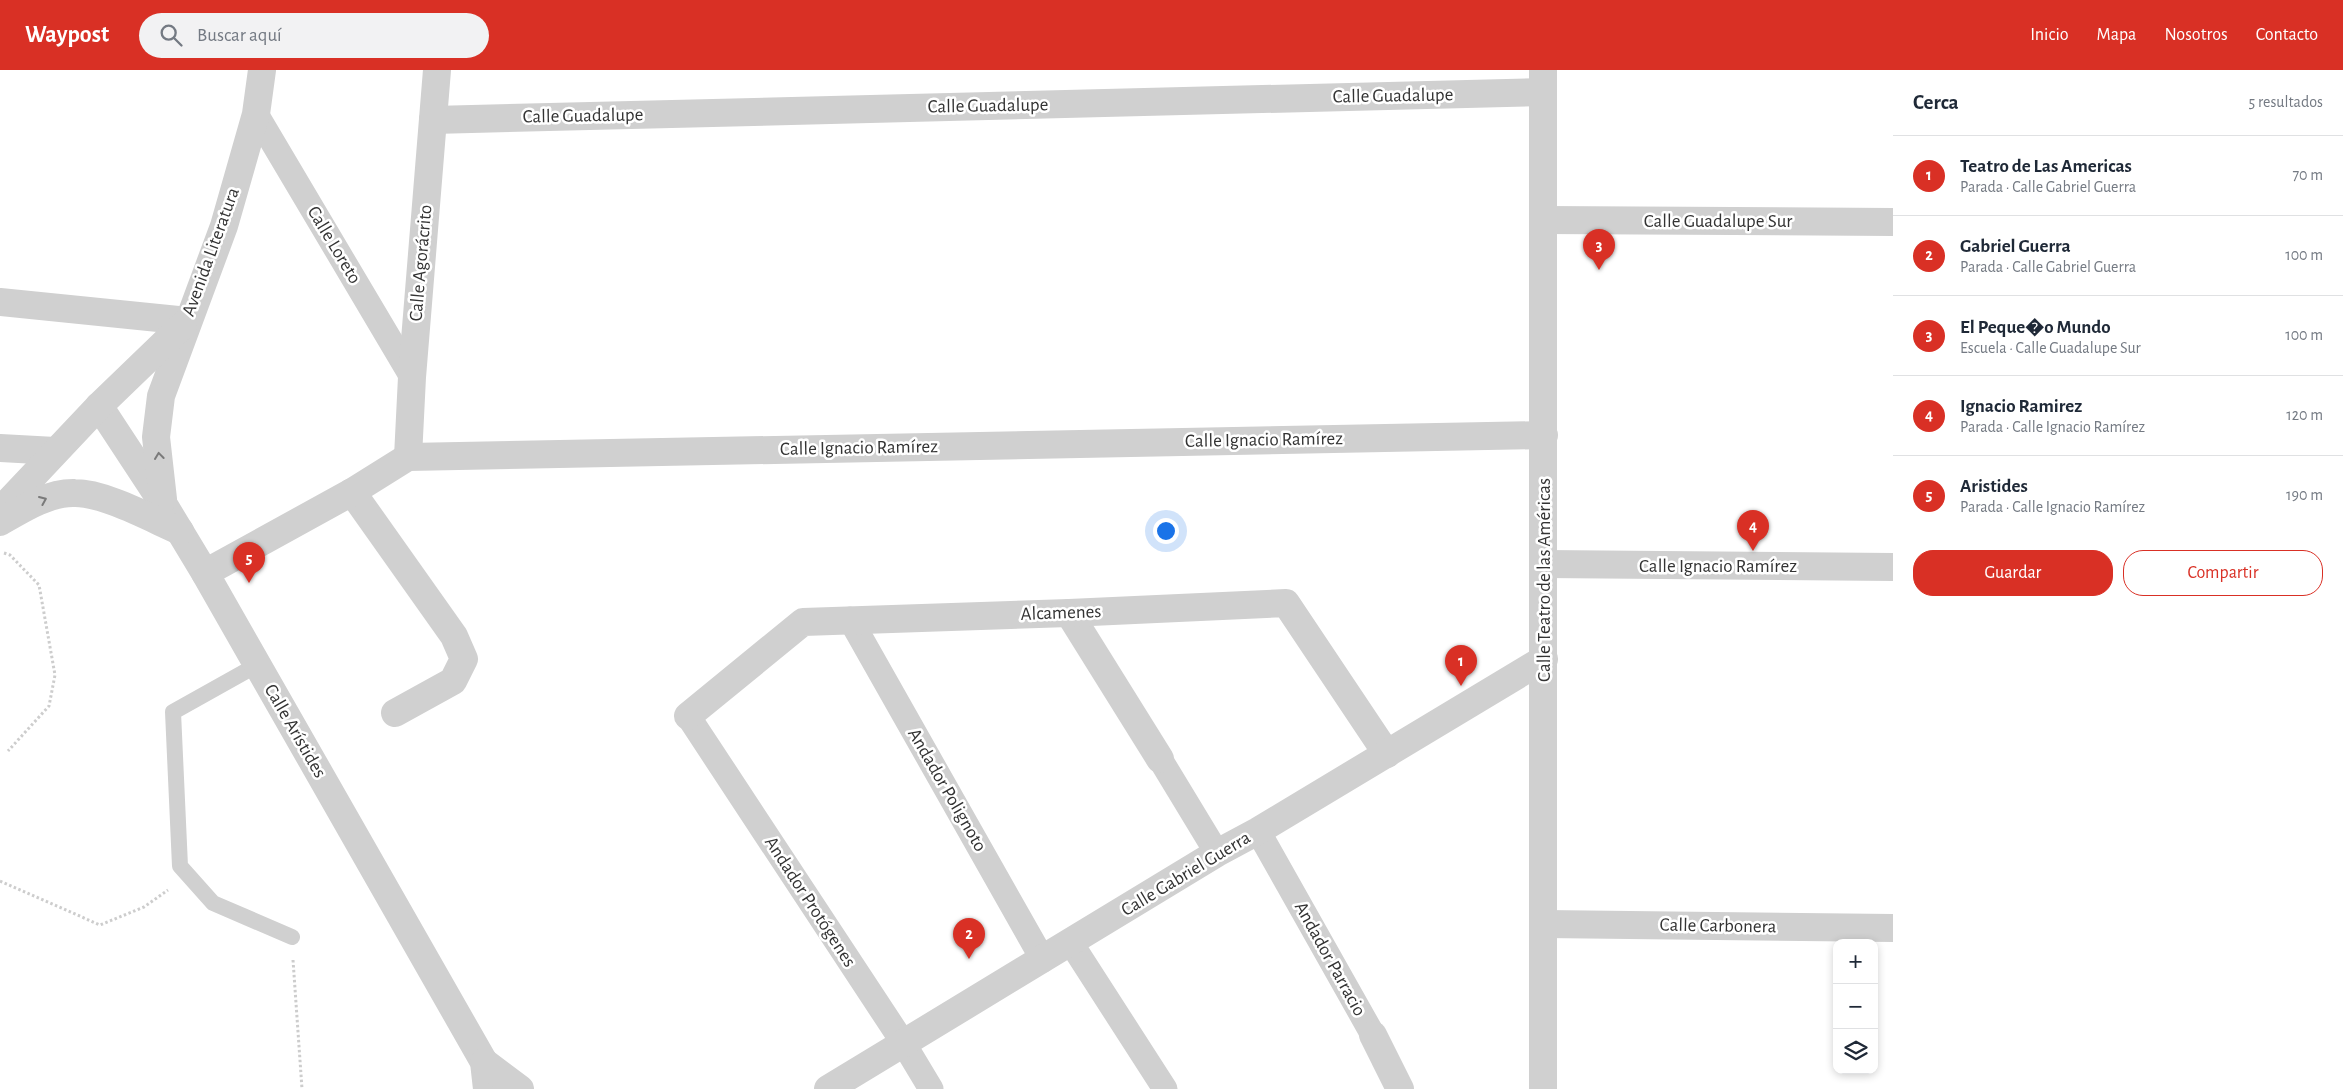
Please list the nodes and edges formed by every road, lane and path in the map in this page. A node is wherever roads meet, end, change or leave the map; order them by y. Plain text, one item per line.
1 (262, 70) edge
2 (436, 70) edge
3 (1543, 81) edge
4 (256, 114) junction
5 (433, 120) junction
6 (1543, 220) junction
7 (1893, 222) edge
8 (0, 302) edge
9 (188, 321) junction
10 (412, 377) junction
11 (98, 406) junction
12 (1544, 434) junction
13 (0, 448) edge
14 (55, 451) junction
15 (408, 457) junction
16 (352, 492) junction
17 (164, 504) junction
18 (0, 511) edge
19 (0, 522) edge
20 (180, 531) junction
21 (0, 551) edge
22 (1544, 564) junction
23 (1893, 567) edge
24 (205, 573) junction
25 (1069, 614) junction
26 (850, 619) junction
27 (1544, 659) junction
28 (257, 665) junction
29 (395, 713) dead end
30 (688, 716) joint
31 (8, 751) dead end
32 (1387, 754) junction
33 (1160, 759) joint
34 (1258, 831) junction
35 (1217, 853) junction
36 (188, 875) junction
37 (0, 881) edge
38 (1544, 924) junction
39 (1893, 928) edge
40 (292, 937) joint
41 (1071, 943) junction
42 (1044, 960) junction
43 (1373, 1035) joint
44 (904, 1044) junction
45 (484, 1062) junction
46 (302, 1089) edge
47 (487, 1089) edge
48 (520, 1089) edge
49 (828, 1089) edge
50 (931, 1089) edge
51 (1166, 1089) edge
52 (1400, 1089) edge
53 (1543, 1089) edge

1 - 4 street, Avenida Literatura
2 - 5 street, Calle Agorácrito
3 - 5 street, Calle Guadalupe
3 - 6 street, Calle Teatro de las Américas
4 - 9 street, Avenida Literatura
4 - 10 street, Calle Loreto
5 - 10 street, Calle Agorácrito
6 - 7 street, Calle Guadalupe Sur
6 - 12 street, Calle Teatro de las Américas
8 - 9 street
9 - 11 street, Avenida Literatura
17 -> 9 street
10 - 15 street, Calle Agorácrito
11 - 14 street, Avenida Literatura
11 - 17 street, Calle Arístides
12 - 15 street, Calle Ignacio Ramírez
12 - 22 street, Calle Teatro de las Américas
13 - 14 street
14 - 18 street, Avenida Literatura
15 - 16 street
16 - 24 street
16 - 29 street
17 - 20 street, Calle Arístides
19 -> 20 street
20 - 24 street, Calle Arístides
21 - 31 path
22 - 23 street, Calle Ignacio Ramírez
22 - 27 street, Calle Teatro de las Américas
24 - 28 street, Calle Arístides
25 - 26 street, Alcamenes
25 - 32 street, Alcamenes
25 - 33 street
26 - 30 street, Alcamenes
26 - 42 street, Andador Polignoto
27 - 32 street, Calle Gabriel Guerra
27 - 38 street, Calle Teatro de las Américas
28 - 36 lane
28 - 45 street, Calle Arístides
30 - 44 street, Andador Protógenes
32 - 34 street, Calle Gabriel Guerra
33 - 35 street
34 - 35 street, Calle Gabriel Guerra
34 - 43 street, Andador Parracio
35 - 41 street, Calle Gabriel Guerra
36 - 37 path
36 - 40 lane
38 - 39 street, Calle Carbonera
38 - 53 street, Calle Teatro de las Américas
40 - 46 path
41 - 42 street, Calle Gabriel Guerra
41 - 51 street
42 - 44 street, Calle Gabriel Guerra
43 - 52 street, Andador Parracio
44 - 49 street, Calle Gabriel Guerra
44 - 50 street, Andador Protógenes
45 - 47 street, Calle Arístides
45 - 48 street, Calle Arístides

